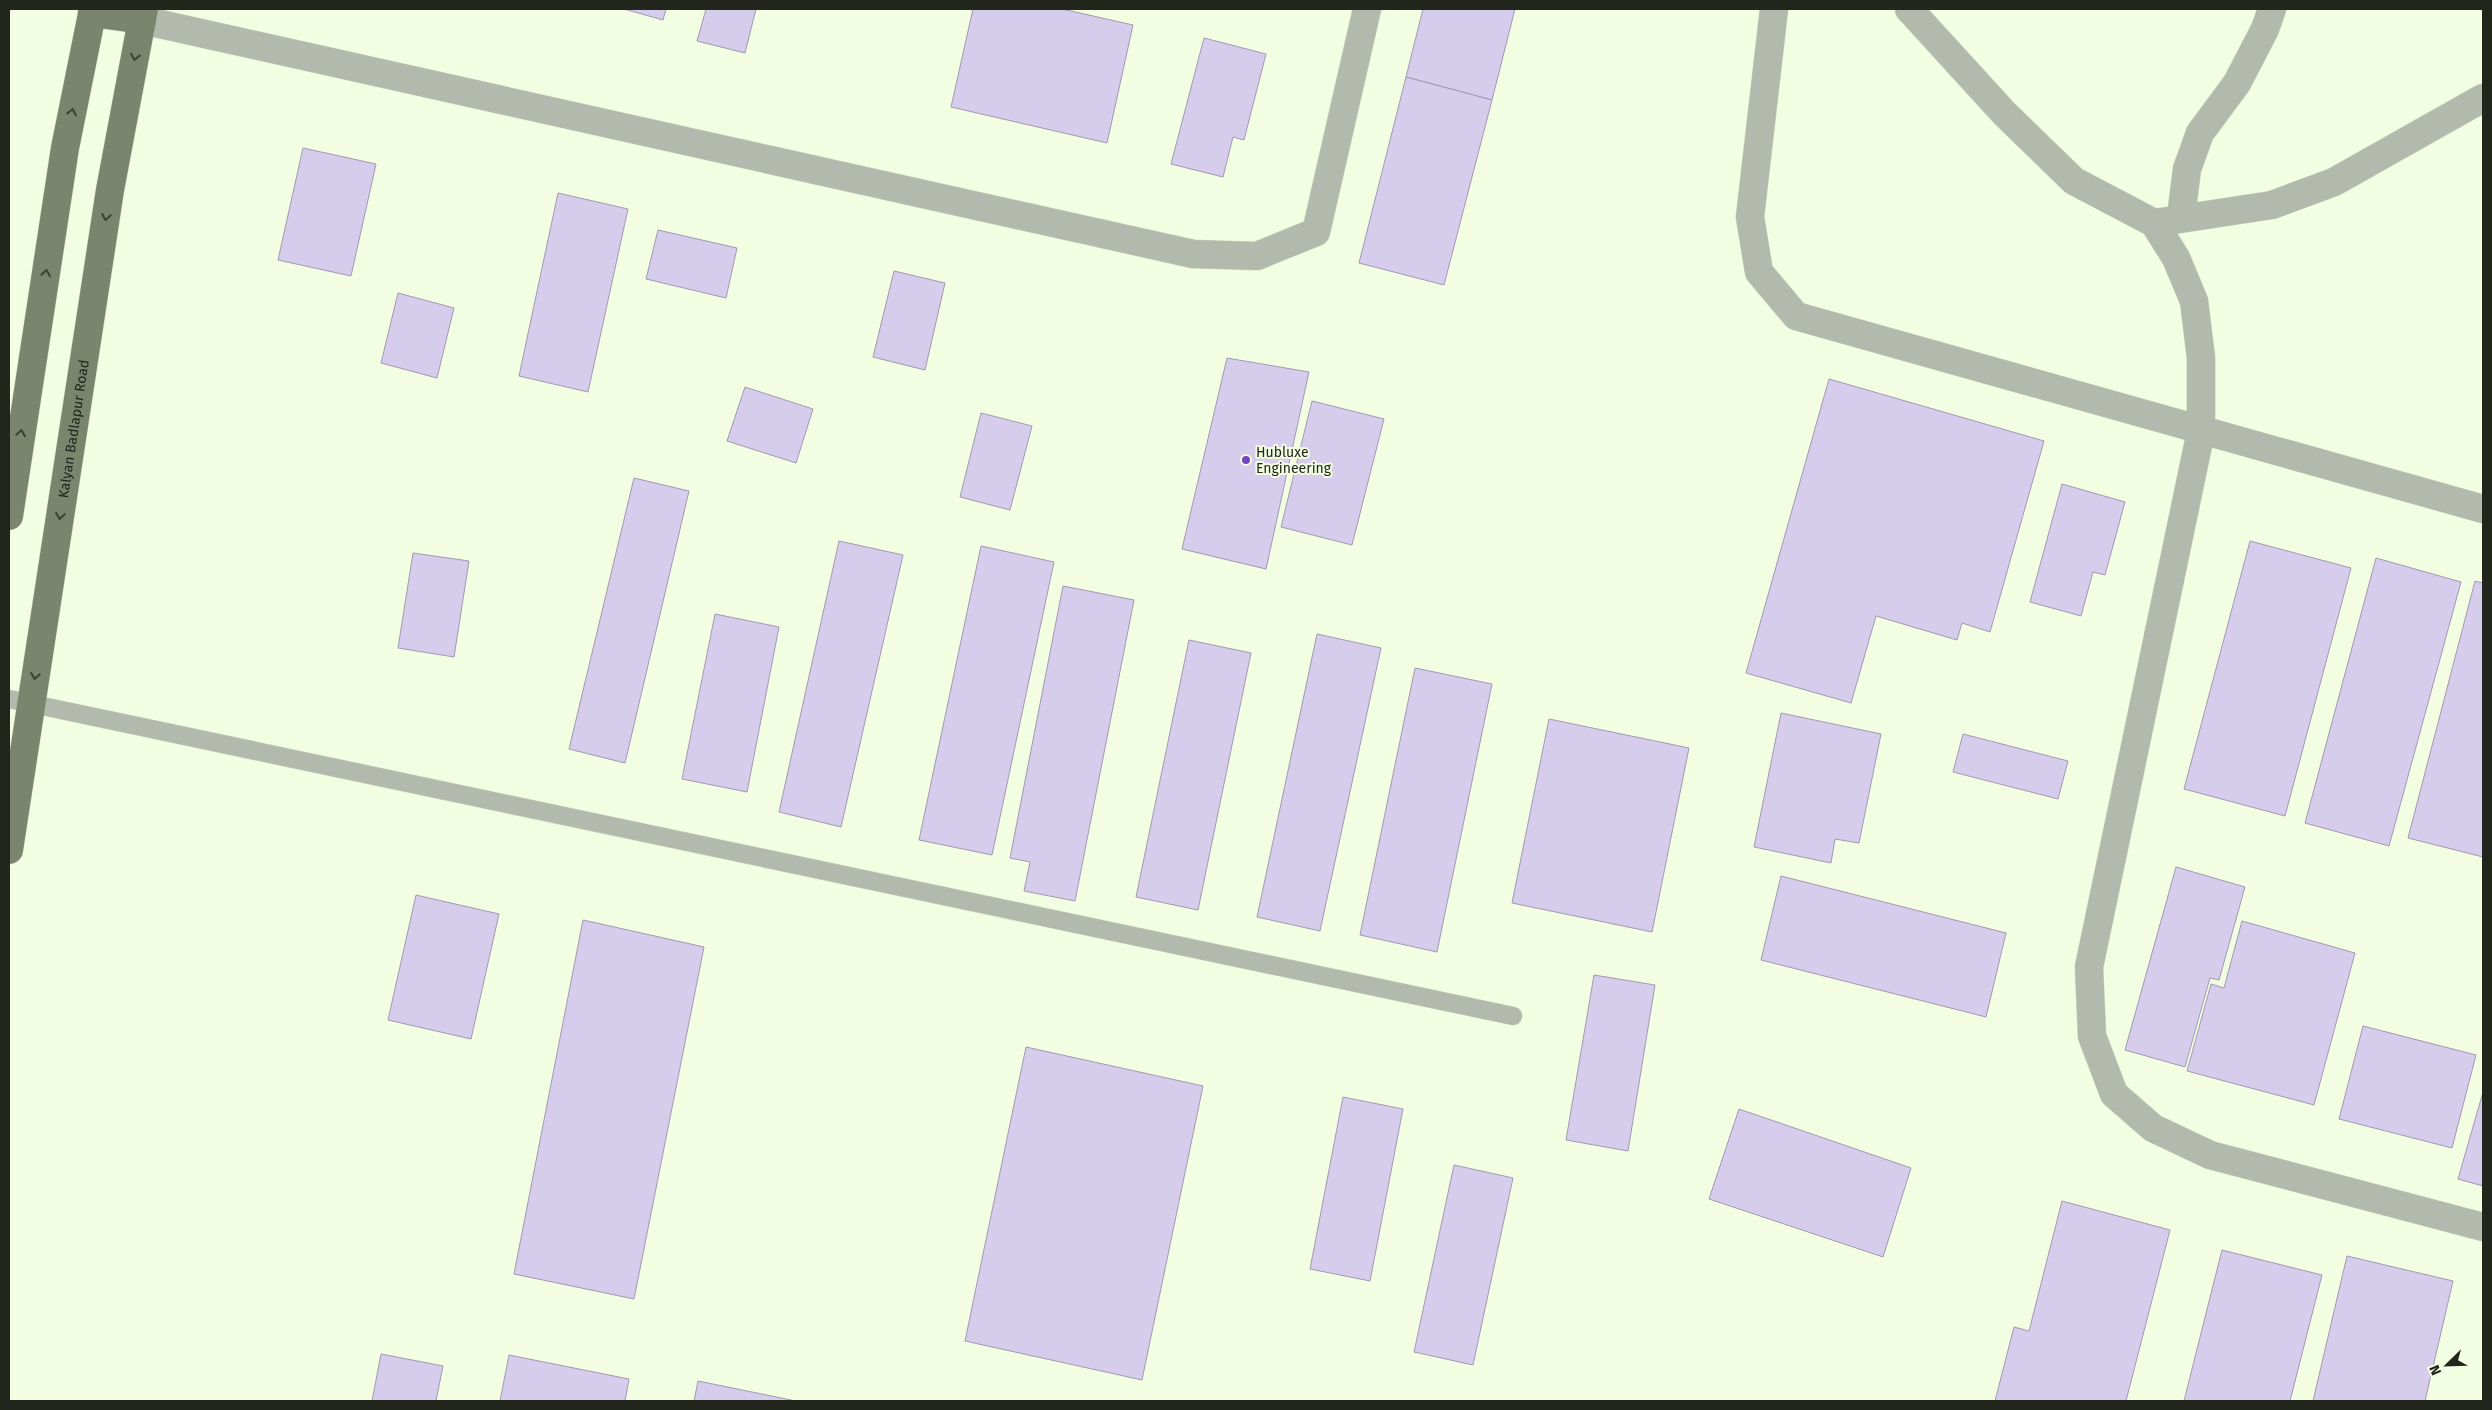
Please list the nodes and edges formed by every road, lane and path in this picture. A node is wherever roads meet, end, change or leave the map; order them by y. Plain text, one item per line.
1 (1367, 9) edge
2 (1774, 9) edge
3 (1909, 9) edge
4 (2272, 9) edge
5 (92, 11) edge
6 (142, 14) edge
7 (2483, 98) edge
8 (2181, 217) junction
9 (2154, 223) junction
10 (2201, 431) junction
11 (2483, 509) edge
12 (9, 516) edge
13 (20, 701) edge
14 (9, 850) edge
15 (1513, 1016) dead end
16 (2483, 1227) edge

1 - 6 street
2 - 10 street
3 - 9 street
4 - 8 street
5 - 6 main road
12 -> 5 main road
6 -> 13 main road, Kalyan Badlapur Road
7 - 8 street
8 - 9 street
9 - 10 street
10 - 11 street
10 - 16 street
13 - 14 main road, Kalyan Badlapur Road
13 - 15 lane

